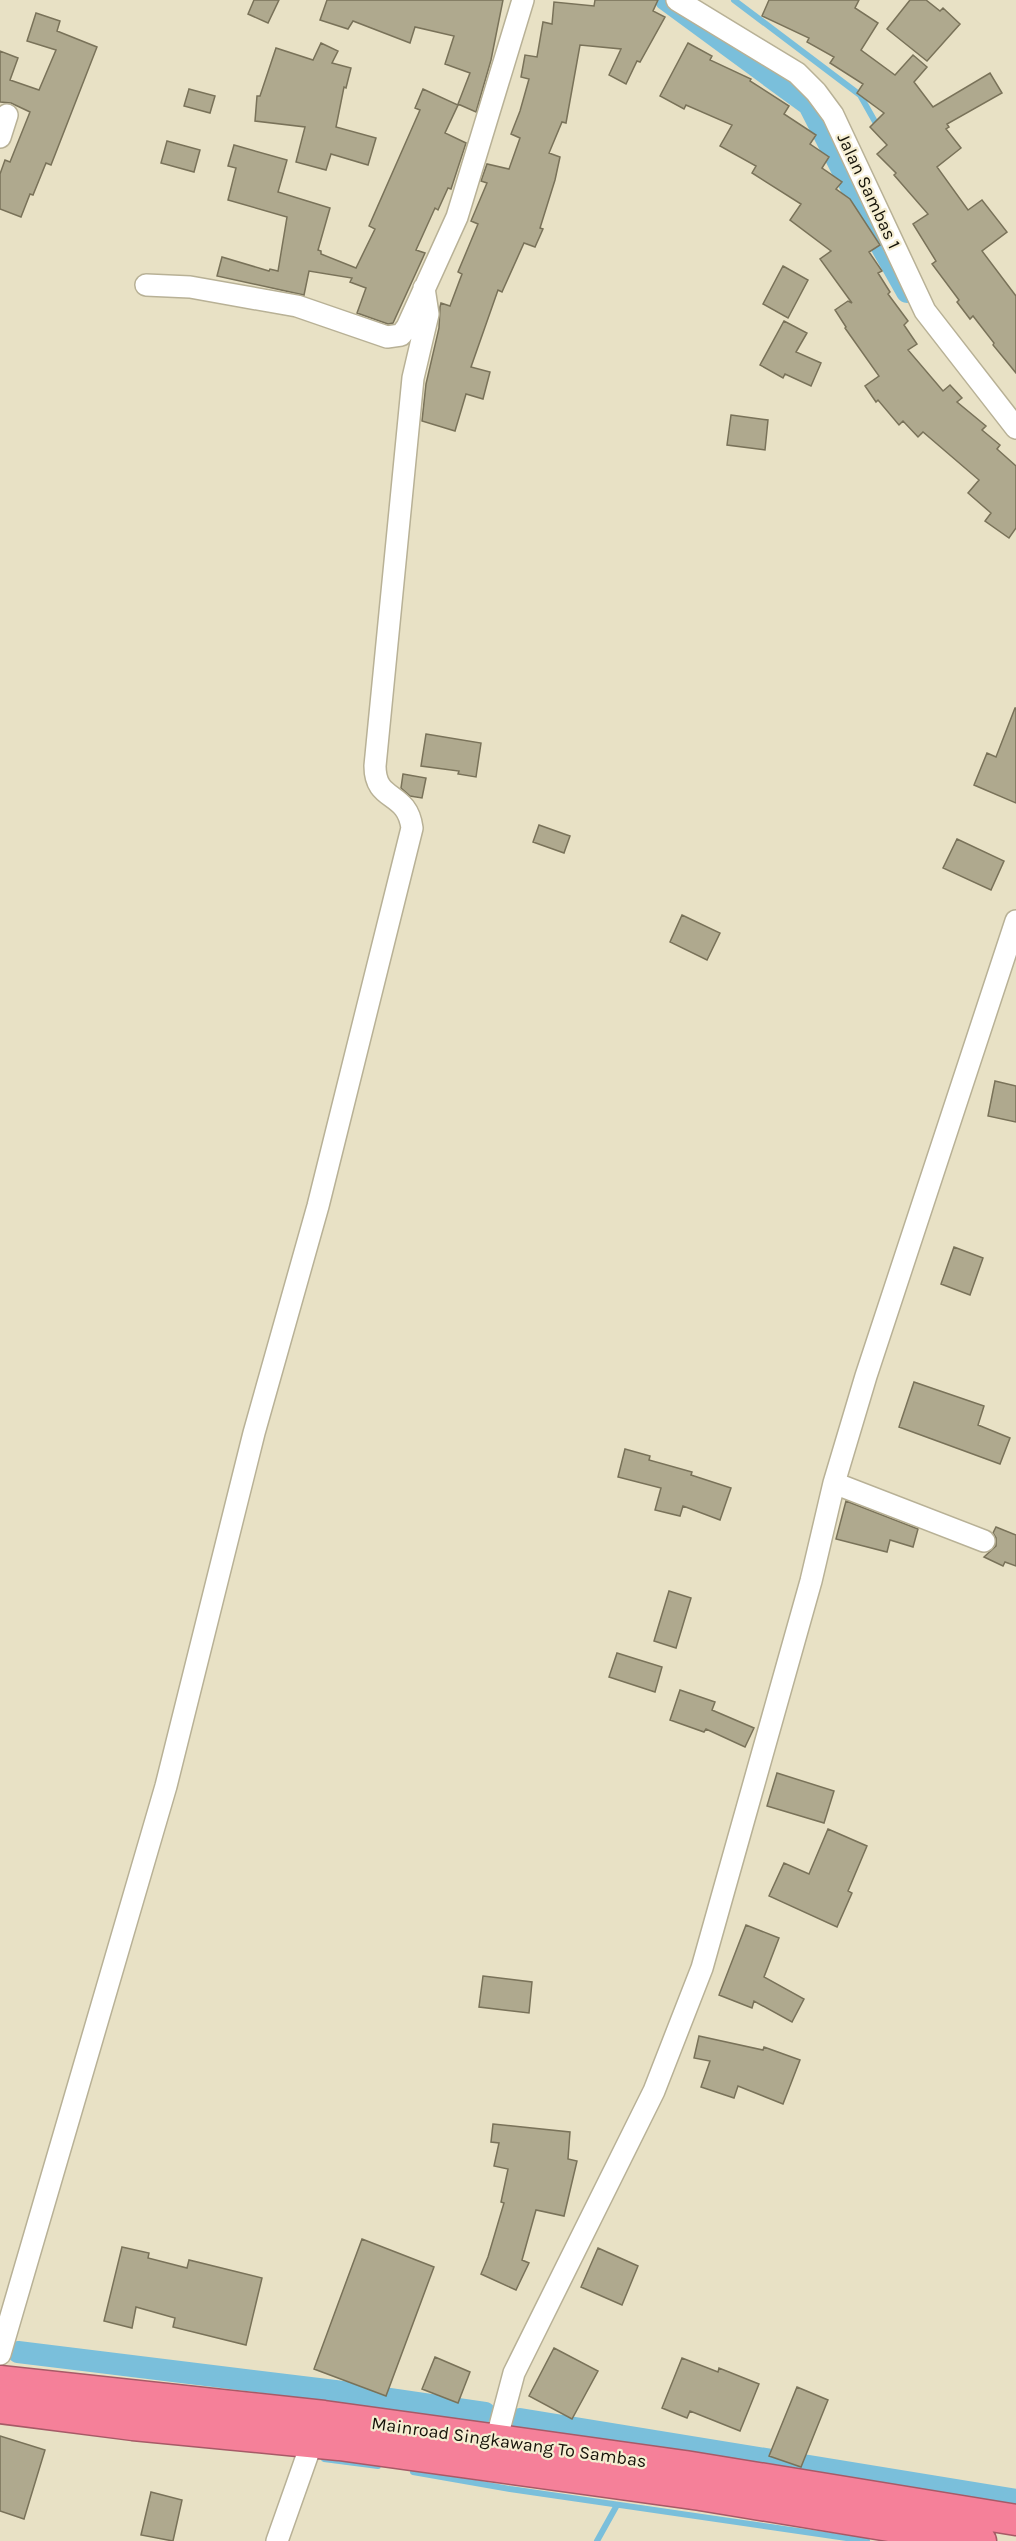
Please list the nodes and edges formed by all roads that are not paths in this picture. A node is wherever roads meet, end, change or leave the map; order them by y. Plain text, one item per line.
1 (523, 0) edge
2 (677, 0) edge
3 (7, 115) dead end
4 (0, 137) edge
5 (146, 285) dead end
6 (424, 288) junction
7 (1016, 428) edge
8 (1016, 921) edge
9 (834, 1483) junction
10 (984, 1541) dead end
11 (0, 2354) edge
12 (0, 2381) edge
13 (0, 2408) edge
14 (496, 2441) junction
15 (312, 2442) junction
16 (652, 2476) junction
17 (1016, 2520) edge
18 (276, 2541) edge
19 (981, 2541) edge

1 - 6 street
2 - 7 street, Jalan Sambas 1
3 - 4 street
5 - 6 street
6 - 11 street
8 - 9 street
9 - 10 street
9 - 14 street
12 - 14 highway, Mainroad Singkawang To Sambas
13 - 15 highway, Mainroad Singkawang To Sambas
14 - 16 highway, Mainroad Singkawang To Sambas
15 - 16 highway, Mainroad Singkawang To Sambas
15 - 18 street
16 - 17 highway, Mainroad Singkawang To Sambas
16 - 19 highway, Mainroad Singkawang To Sambas

